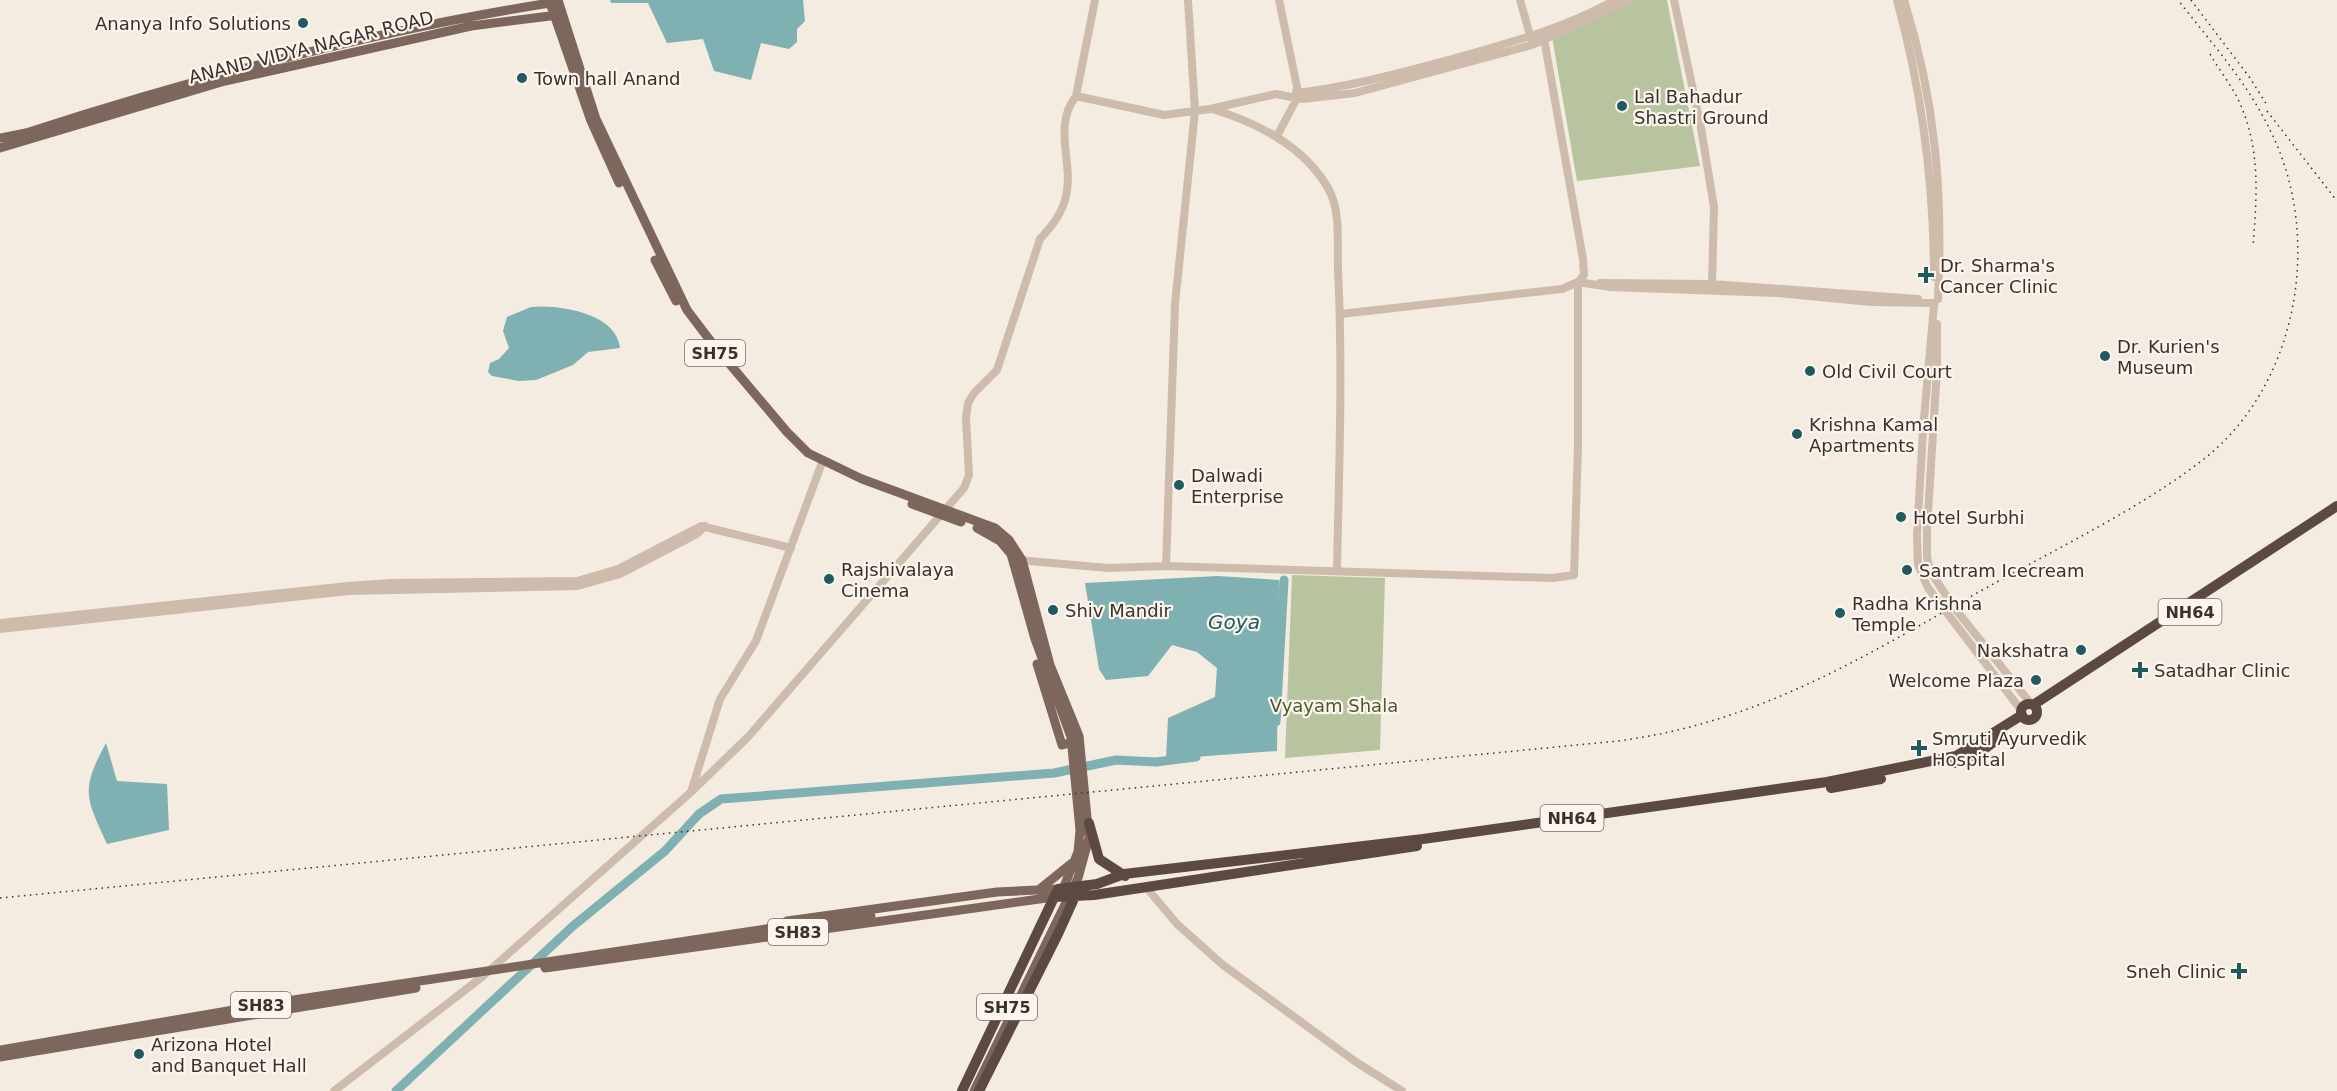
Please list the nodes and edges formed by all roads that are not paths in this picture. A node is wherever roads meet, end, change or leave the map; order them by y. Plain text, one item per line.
1 (1095, 0) edge
2 (1188, 0) edge
3 (1279, 0) edge
4 (1520, 0) edge
5 (1615, 0) edge
6 (1630, 0) edge
7 (1674, 0) edge
8 (1897, 0) edge
9 (1904, 0) edge
10 (554, 1) edge
11 (559, 15) junction
12 (1544, 37) junction
13 (1531, 41) junction
14 (1296, 95) junction
15 (1076, 96) junction
16 (1210, 109) junction
17 (1195, 111) junction
18 (1277, 136) junction
19 (1, 141) edge
20 (1578, 282) junction
21 (1712, 287) junction
22 (1935, 302) junction
23 (1341, 314) junction
24 (822, 463) junction
25 (943, 513) junction
26 (2333, 513) edge
27 (705, 526) junction
28 (791, 548) junction
29 (1016, 562) junction
30 (1166, 566) junction
31 (1337, 570) junction
32 (0, 623) edge
33 (0, 629) edge
34 (2028, 711) junction
35 (1069, 717) junction
36 (1837, 784) junction
37 (690, 793) junction
38 (1089, 823) junction
39 (1372, 845) junction
40 (1076, 859) junction
41 (1079, 886) junction
42 (1146, 887) junction
43 (1056, 893) junction
44 (1074, 897) junction
45 (1051, 924) junction
46 (779, 927) junction
47 (541, 966) junction
48 (486, 974) junction
49 (208, 1018) junction
50 (0, 1050) edge
51 (0, 1057) edge
52 (334, 1091) edge
53 (962, 1091) edge
54 (966, 1091) edge
55 (974, 1091) edge
56 (979, 1091) edge
57 (1402, 1091) edge

1 - 15 street
2 - 17 street
3 - 14 street
4 - 13 street
5 - 12 street
6 - 12 street
7 - 21 street
8 - 22 street
9 - 22 street
10 - 11 main road, SH75
10 - 19 main road, ANAND VIDYA NAGAR ROAD
11 - 19 main road, ANAND VIDYA NAGAR ROAD
11 - 24 main road, SH75
12 - 13 street
12 - 20 street
13 - 14 street
14 - 16 street
14 - 18 street
15 - 17 street
15 - 25 street
16 - 17 street
16 - 18 street
17 - 30 street
18 - 23 street
20 - 21 street
20 - 23 street
20 - 31 street
21 - 22 street
22 - 34 street
23 - 31 street
24 - 25 main road, SH75
24 - 28 street
25 - 29 main road, SH75
25 - 37 street
26 - 34 highway, NH64
27 - 28 street
27 - 32 street
27 - 33 street
28 - 37 street
29 - 29 main road
29 - 30 street
29 - 35 main road, SH75
30 - 31 street
34 - 36 highway, NH64
35 - 38 main road, SH75
35 - 40 main road, SH75
36 - 39 highway, NH64
36 - 42 highway, NH64
37 - 48 street
38 - 39 highway
38 - 45 main road, SH75
39 - 41 highway, NH64
40 - 45 main road, SH75
40 - 46 main road
41 - 43 highway, NH64
41 - 44 highway
42 - 44 highway, NH64
42 - 57 street
43 - 44 highway, NH64
43 - 46 main road, SH83
43 - 47 main road, SH83
43 - 53 highway
44 - 56 highway
45 - 54 main road, SH75
45 - 55 main road, SH75
46 - 47 main road, SH83
47 - 48 main road, SH83
48 - 49 main road, SH83
48 - 52 street
49 - 50 main road, SH83
49 - 51 main road, SH83

